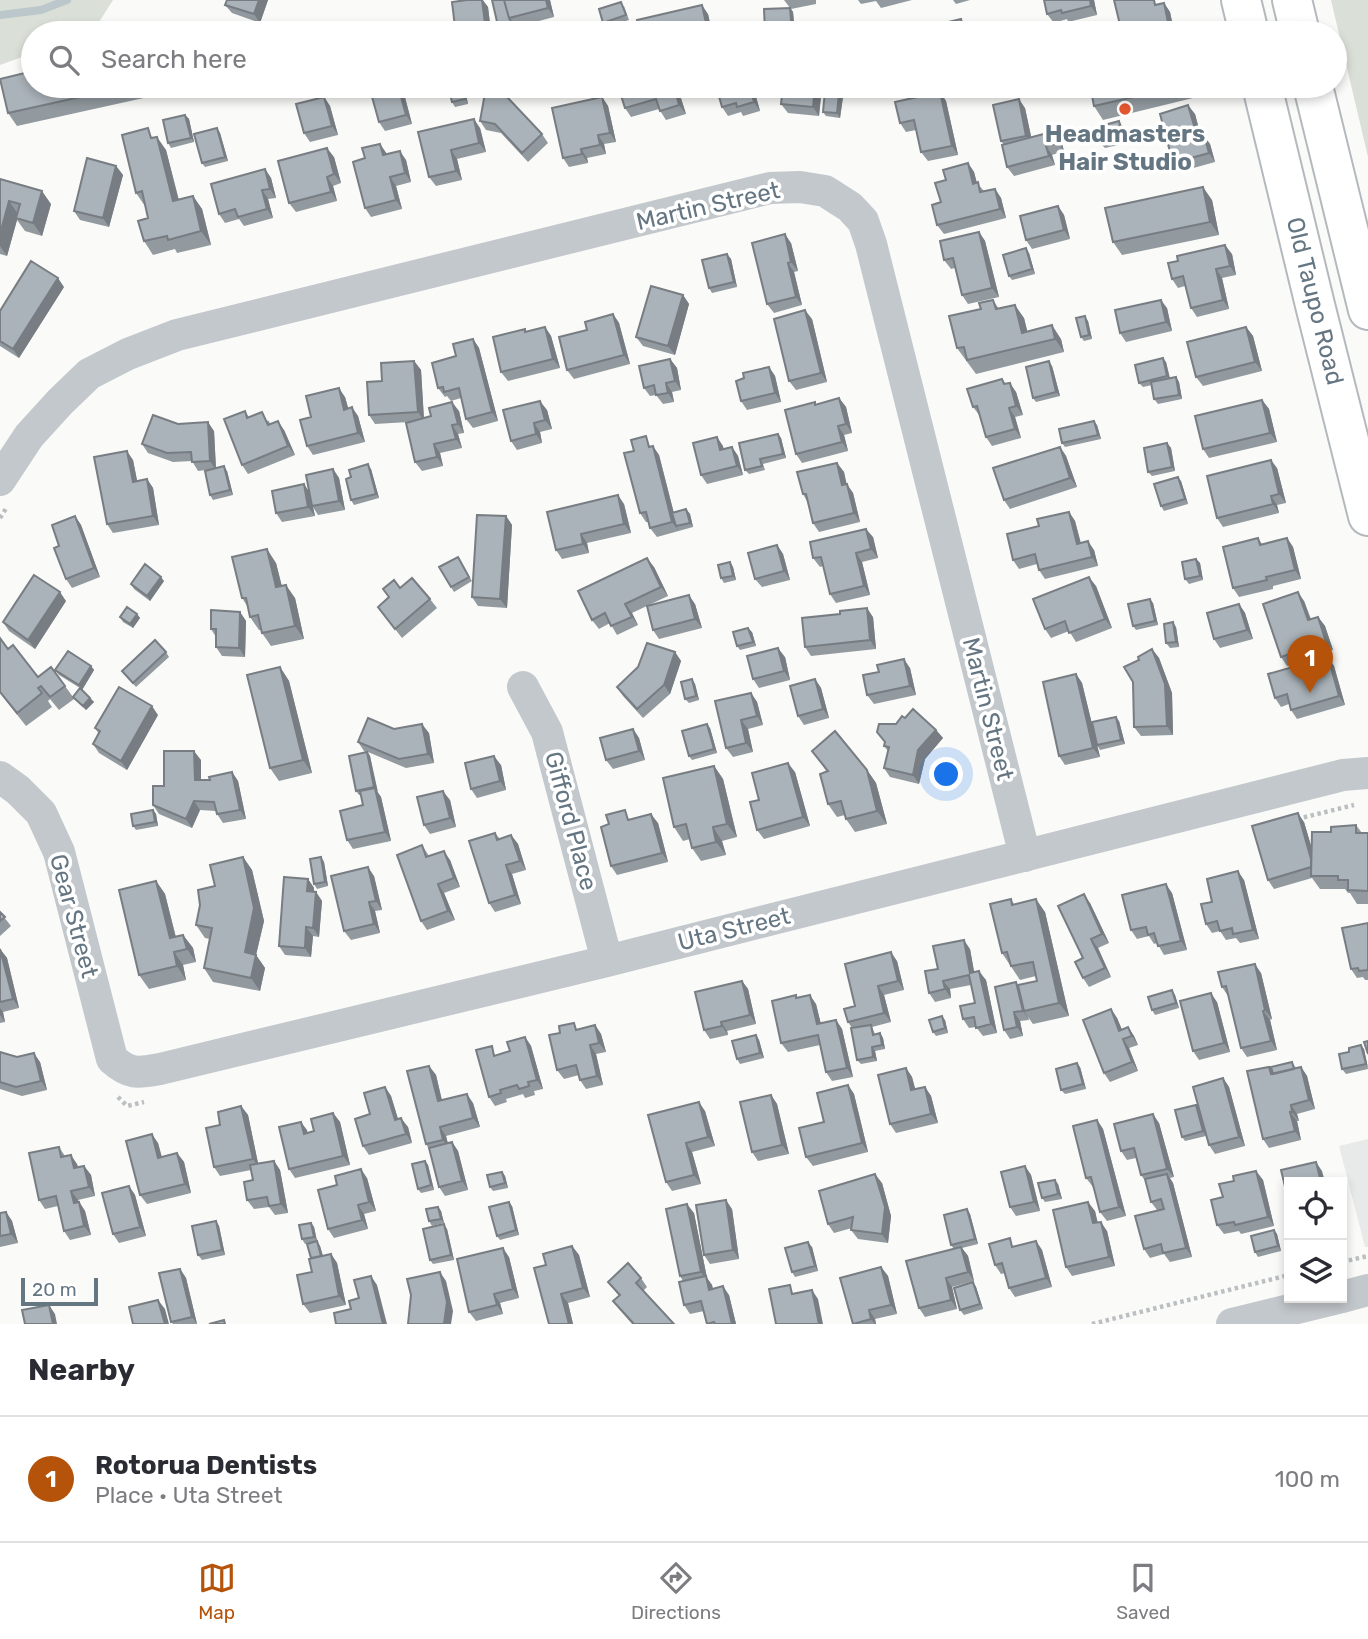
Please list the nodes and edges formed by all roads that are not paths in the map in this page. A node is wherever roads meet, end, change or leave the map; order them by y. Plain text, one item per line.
1 (1241, 0) edge
2 (1247, 21) edge
3 (1265, 98) edge
4 (1296, 98) edge
5 (1316, 98) edge
6 (1278, 148) junction
7 (1336, 175) junction
8 (1315, 306) junction
9 (1368, 310) edge
10 (4, 493) edge
11 (1368, 516) edge
12 (523, 687) dead end
13 (1360, 770) edge
14 (0, 776) edge
15 (1026, 856) junction
16 (607, 961) junction
17 (123, 1069) joint
18 (1368, 1290) edge
19 (1347, 1295) edge
20 (1316, 1303) edge
21 (1232, 1324) edge

1 - 2 highway
3 - 6 highway, Old Taupo Road
4 - 6 highway
5 - 7 highway, Old Taupo Road
6 - 8 highway, Old Taupo Road
7 - 8 highway
7 - 9 highway, Old Taupo Road
8 - 11 highway, Old Taupo Road
10 - 15 street, Martin Street
12 - 16 street, Gifford Place
13 - 15 street, Uta Street
14 - 17 street, Gear Street
15 - 16 street, Uta Street
16 - 17 street, Uta Street
18 - 19 street
20 - 21 street

